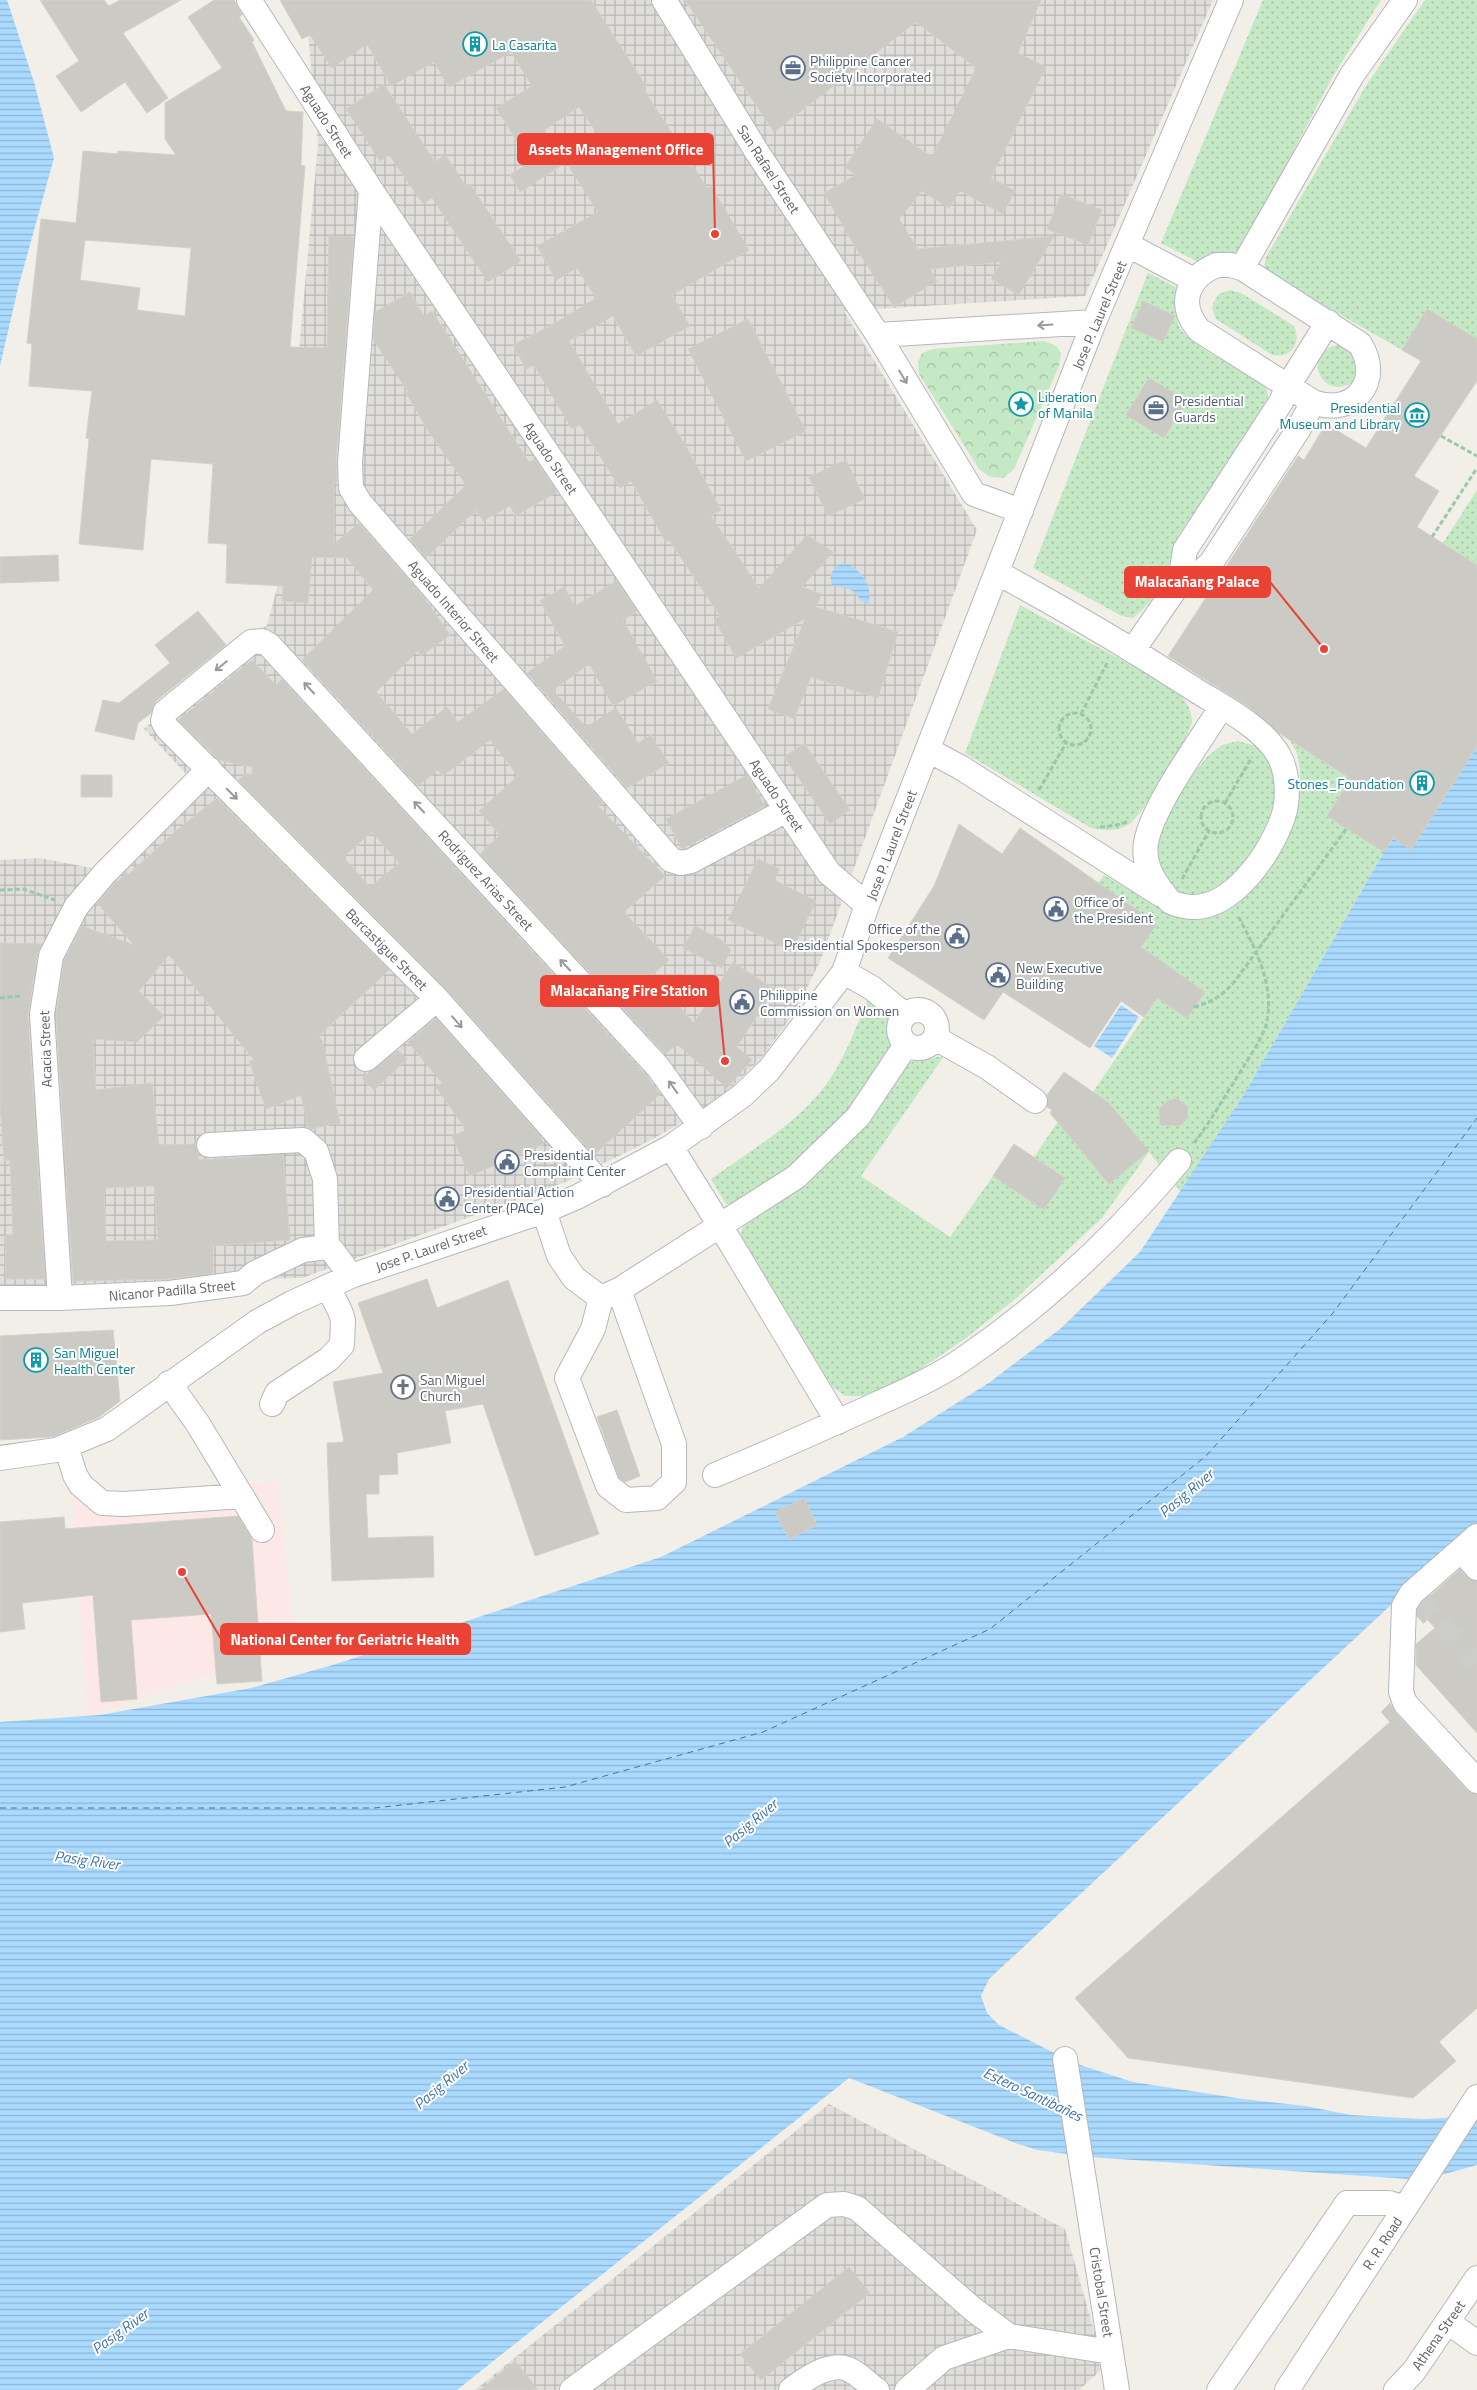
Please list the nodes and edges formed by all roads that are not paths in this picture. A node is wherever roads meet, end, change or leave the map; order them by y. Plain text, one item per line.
1 (249, 0) edge
2 (664, 0) edge
3 (1231, 0) edge
4 (1405, 0) edge
5 (371, 190) junction
6 (1128, 246) junction
7 (1242, 268) junction
8 (1194, 280) junction
9 (1094, 322) junction
10 (1328, 322) junction
11 (878, 335) junction
12 (1288, 386) junction
13 (1313, 402) junction
14 (1021, 511) junction
15 (998, 573) junction
16 (1180, 582) junction
17 (1133, 650) junction
18 (1222, 706) junction
19 (163, 721) joint
20 (928, 750) junction
21 (209, 769) junction
22 (787, 810) junction
23 (1171, 902) junction
24 (867, 905) junction
25 (844, 972) junction
26 (437, 999) junction
27 (905, 1014) junction
28 (935, 1038) junction
29 (906, 1045) junction
30 (366, 1059) dead end
31 (1035, 1101) dead end
32 (701, 1127) junction
33 (209, 1145) dead end
34 (671, 1147) junction
35 (1179, 1161) road end
36 (602, 1186) junction
37 (544, 1211) junction
38 (721, 1226) junction
39 (328, 1247) junction
40 (351, 1276) junction
41 (328, 1287) junction
42 (610, 1294) junction
43 (0, 1298) edge
44 (60, 1298) junction
45 (169, 1383) junction
46 (272, 1404) dead end
47 (838, 1422) junction
48 (66, 1446) junction
49 (0, 1458) edge
50 (715, 1475) dead end
51 (242, 1496) junction
52 (262, 1530) dead end
53 (1469, 1543) edge
54 (1477, 1568) edge
55 (1475, 1775) edge
56 (1065, 2059) dead end
57 (1477, 2097) edge
58 (1405, 2208) junction
59 (1477, 2278) edge
60 (1448, 2322) junction
61 (1009, 2336) junction
62 (1477, 2343) edge
63 (1111, 2352) junction
64 (572, 2390) edge
65 (791, 2390) edge
66 (877, 2390) edge
67 (907, 2390) edge
68 (1117, 2390) edge
69 (1218, 2390) edge
70 (1287, 2390) edge
71 (1396, 2390) edge

1 - 5 street, Aguado Street
2 - 11 street, San Rafael Street
3 - 6 street, Jose P. Laurel Street
4 - 7 street
5 - 22 street, Aguado Street
5 - 22 street, Aguado Interior Street
6 - 8 street
6 - 9 street, Jose P. Laurel Street
7 - 8 street
7 - 10 street
8 - 12 street
9 -> 11 street
9 - 14 street, Jose P. Laurel Street
10 - 12 street
10 - 13 street
11 -> 14 street, San Rafael Street
12 - 13 street
12 - 16 street
13 - 16 street
14 - 15 street, Jose P. Laurel Street
15 - 17 street
15 - 20 street, Jose P. Laurel Street
16 - 17 street
17 - 18 street
18 - 23 street
18 - 23 street
19 - 21 street, Barcastigue Street
32 -> 19 street, Rodriguez Arias Street
20 - 23 street
20 - 24 street, Jose P. Laurel Street
21 -> 26 street, Barcastigue Street
21 - 44 street, Acacia Street
22 - 24 street, Aguado Street
24 - 25 street, Jose P. Laurel Street
25 - 27 street
25 - 32 street, Jose P. Laurel Street
26 - 30 street
26 -> 36 street, Barcastigue Street
27 - 28 street
27 - 29 street
28 - 29 street
28 - 31 street
29 - 38 street
32 - 34 street, Jose P. Laurel Street
33 - 39 street
34 - 36 street, Jose P. Laurel Street
34 - 38 street
35 - 47 street
36 - 37 street, Jose P. Laurel Street
37 - 40 street, Jose P. Laurel Street
37 - 42 street
38 - 42 street
38 - 47 street
39 - 40 street
39 - 44 street, Nicanor Padilla Street
40 - 41 street, Jose P. Laurel Street
41 - 45 street, Jose P. Laurel Street
41 - 46 street
42 - 42 street
43 - 44 street, Nicanor Padilla Street
45 - 48 street, Jose P. Laurel Street
45 - 51 street
47 - 50 street
48 - 49 street, Jose P. Laurel Street
48 - 51 street
51 - 52 street
53 - 54 street
53 - 55 street
56 - 63 street, Cristobal Street
57 - 58 street, R. R. Road
58 - 69 street
58 - 70 street, R. R. Road
59 - 60 street, Athena Street
60 - 62 street
60 - 71 street, Athena Street
61 - 63 street
61 - 64 street
61 - 67 street
63 - 68 street, Cristobal Street
65 - 66 street

